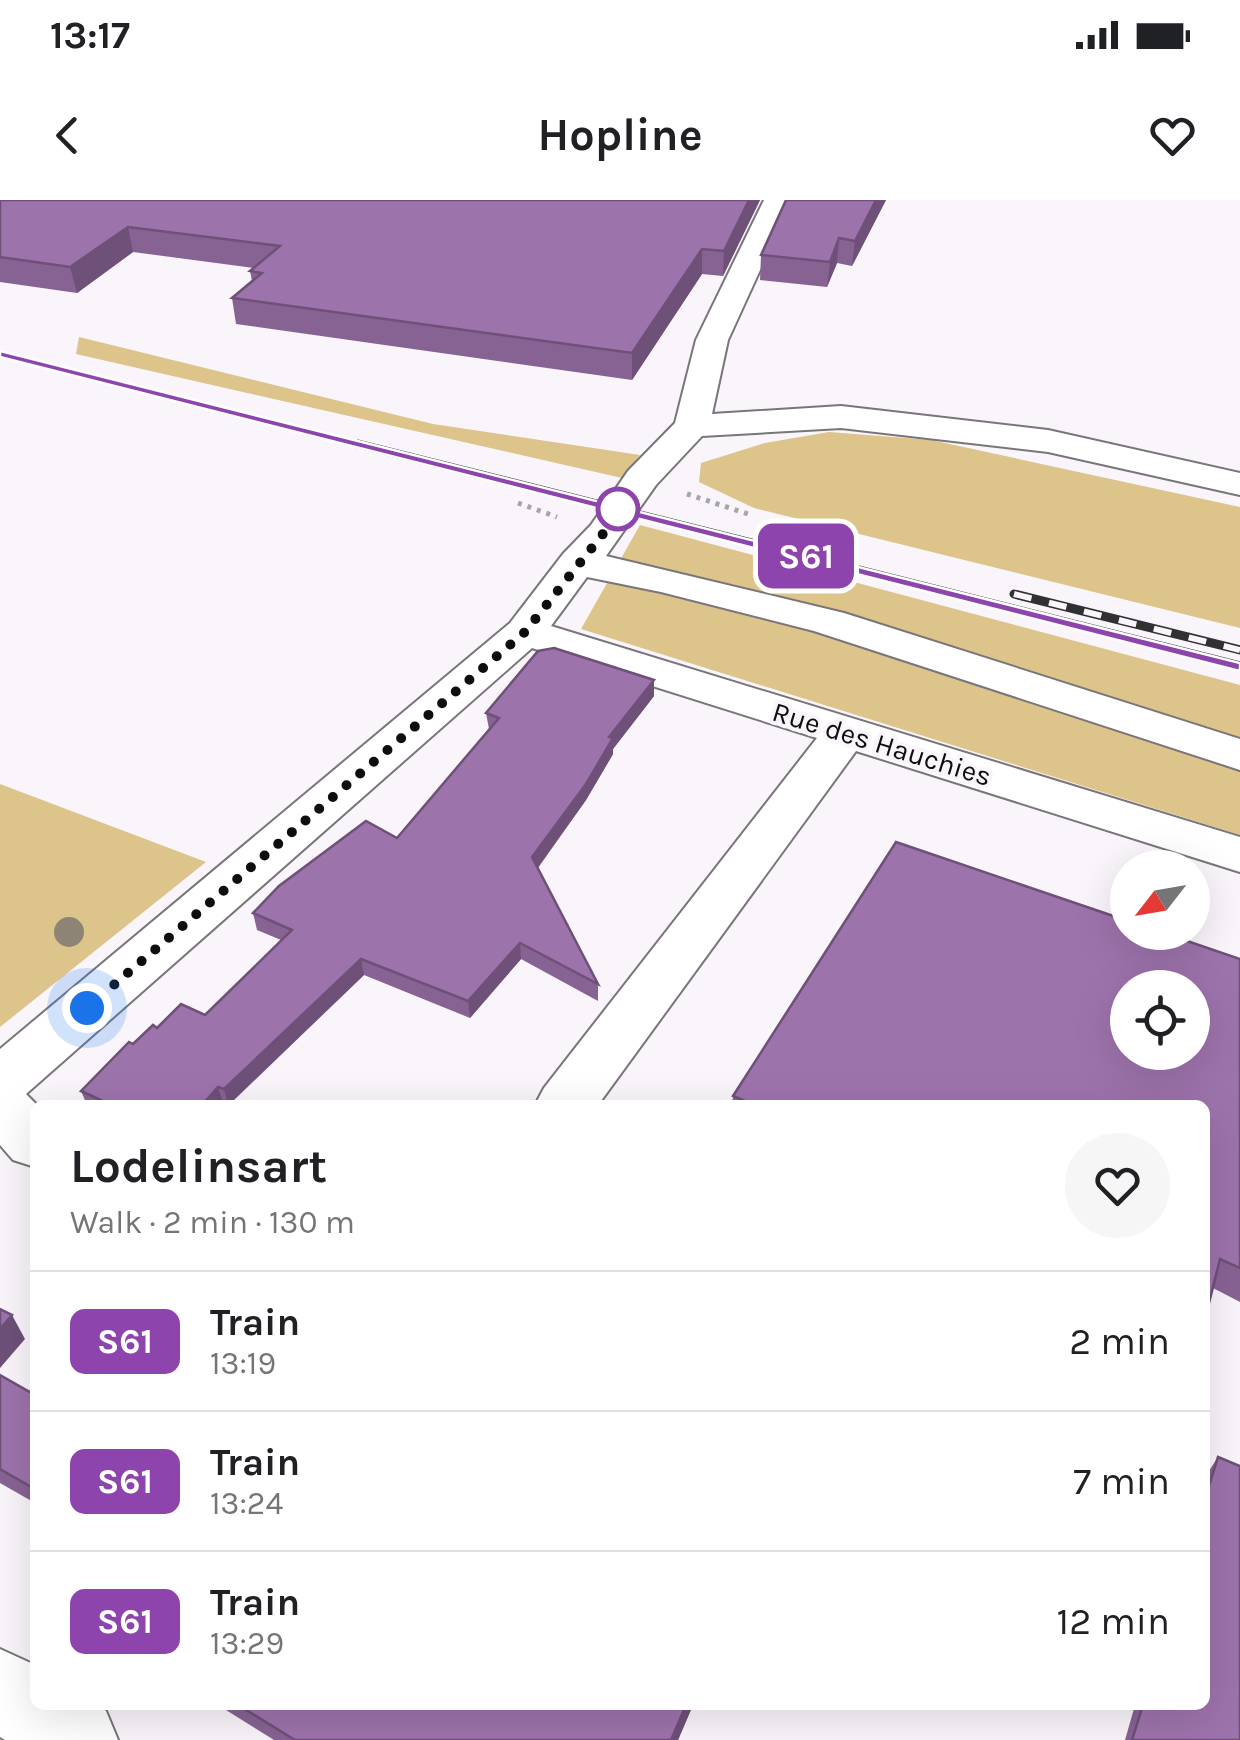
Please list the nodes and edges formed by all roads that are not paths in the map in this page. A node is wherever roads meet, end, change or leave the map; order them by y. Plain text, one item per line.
1 (778, 200) edge
2 (692, 426) junction
3 (1240, 484) edge
4 (577, 564) junction
5 (525, 632) junction
6 (846, 732) junction
7 (1240, 755) edge
8 (1240, 855) edge
9 (0, 1082) edge
10 (568, 1100) edge
11 (0, 1106) edge
12 (30, 1138) edge
13 (0, 1688) edge
14 (30, 1708) edge
15 (33, 1710) edge
16 (77, 1740) edge

1 - 2 street
2 - 3 street
2 - 4 street
4 - 5 street
4 - 7 street
5 - 6 street, Rue des Hauchies
5 - 9 street
6 - 8 street, Rue des Hauchies
6 - 10 street
11 - 12 street
13 - 14 street
15 - 16 street

